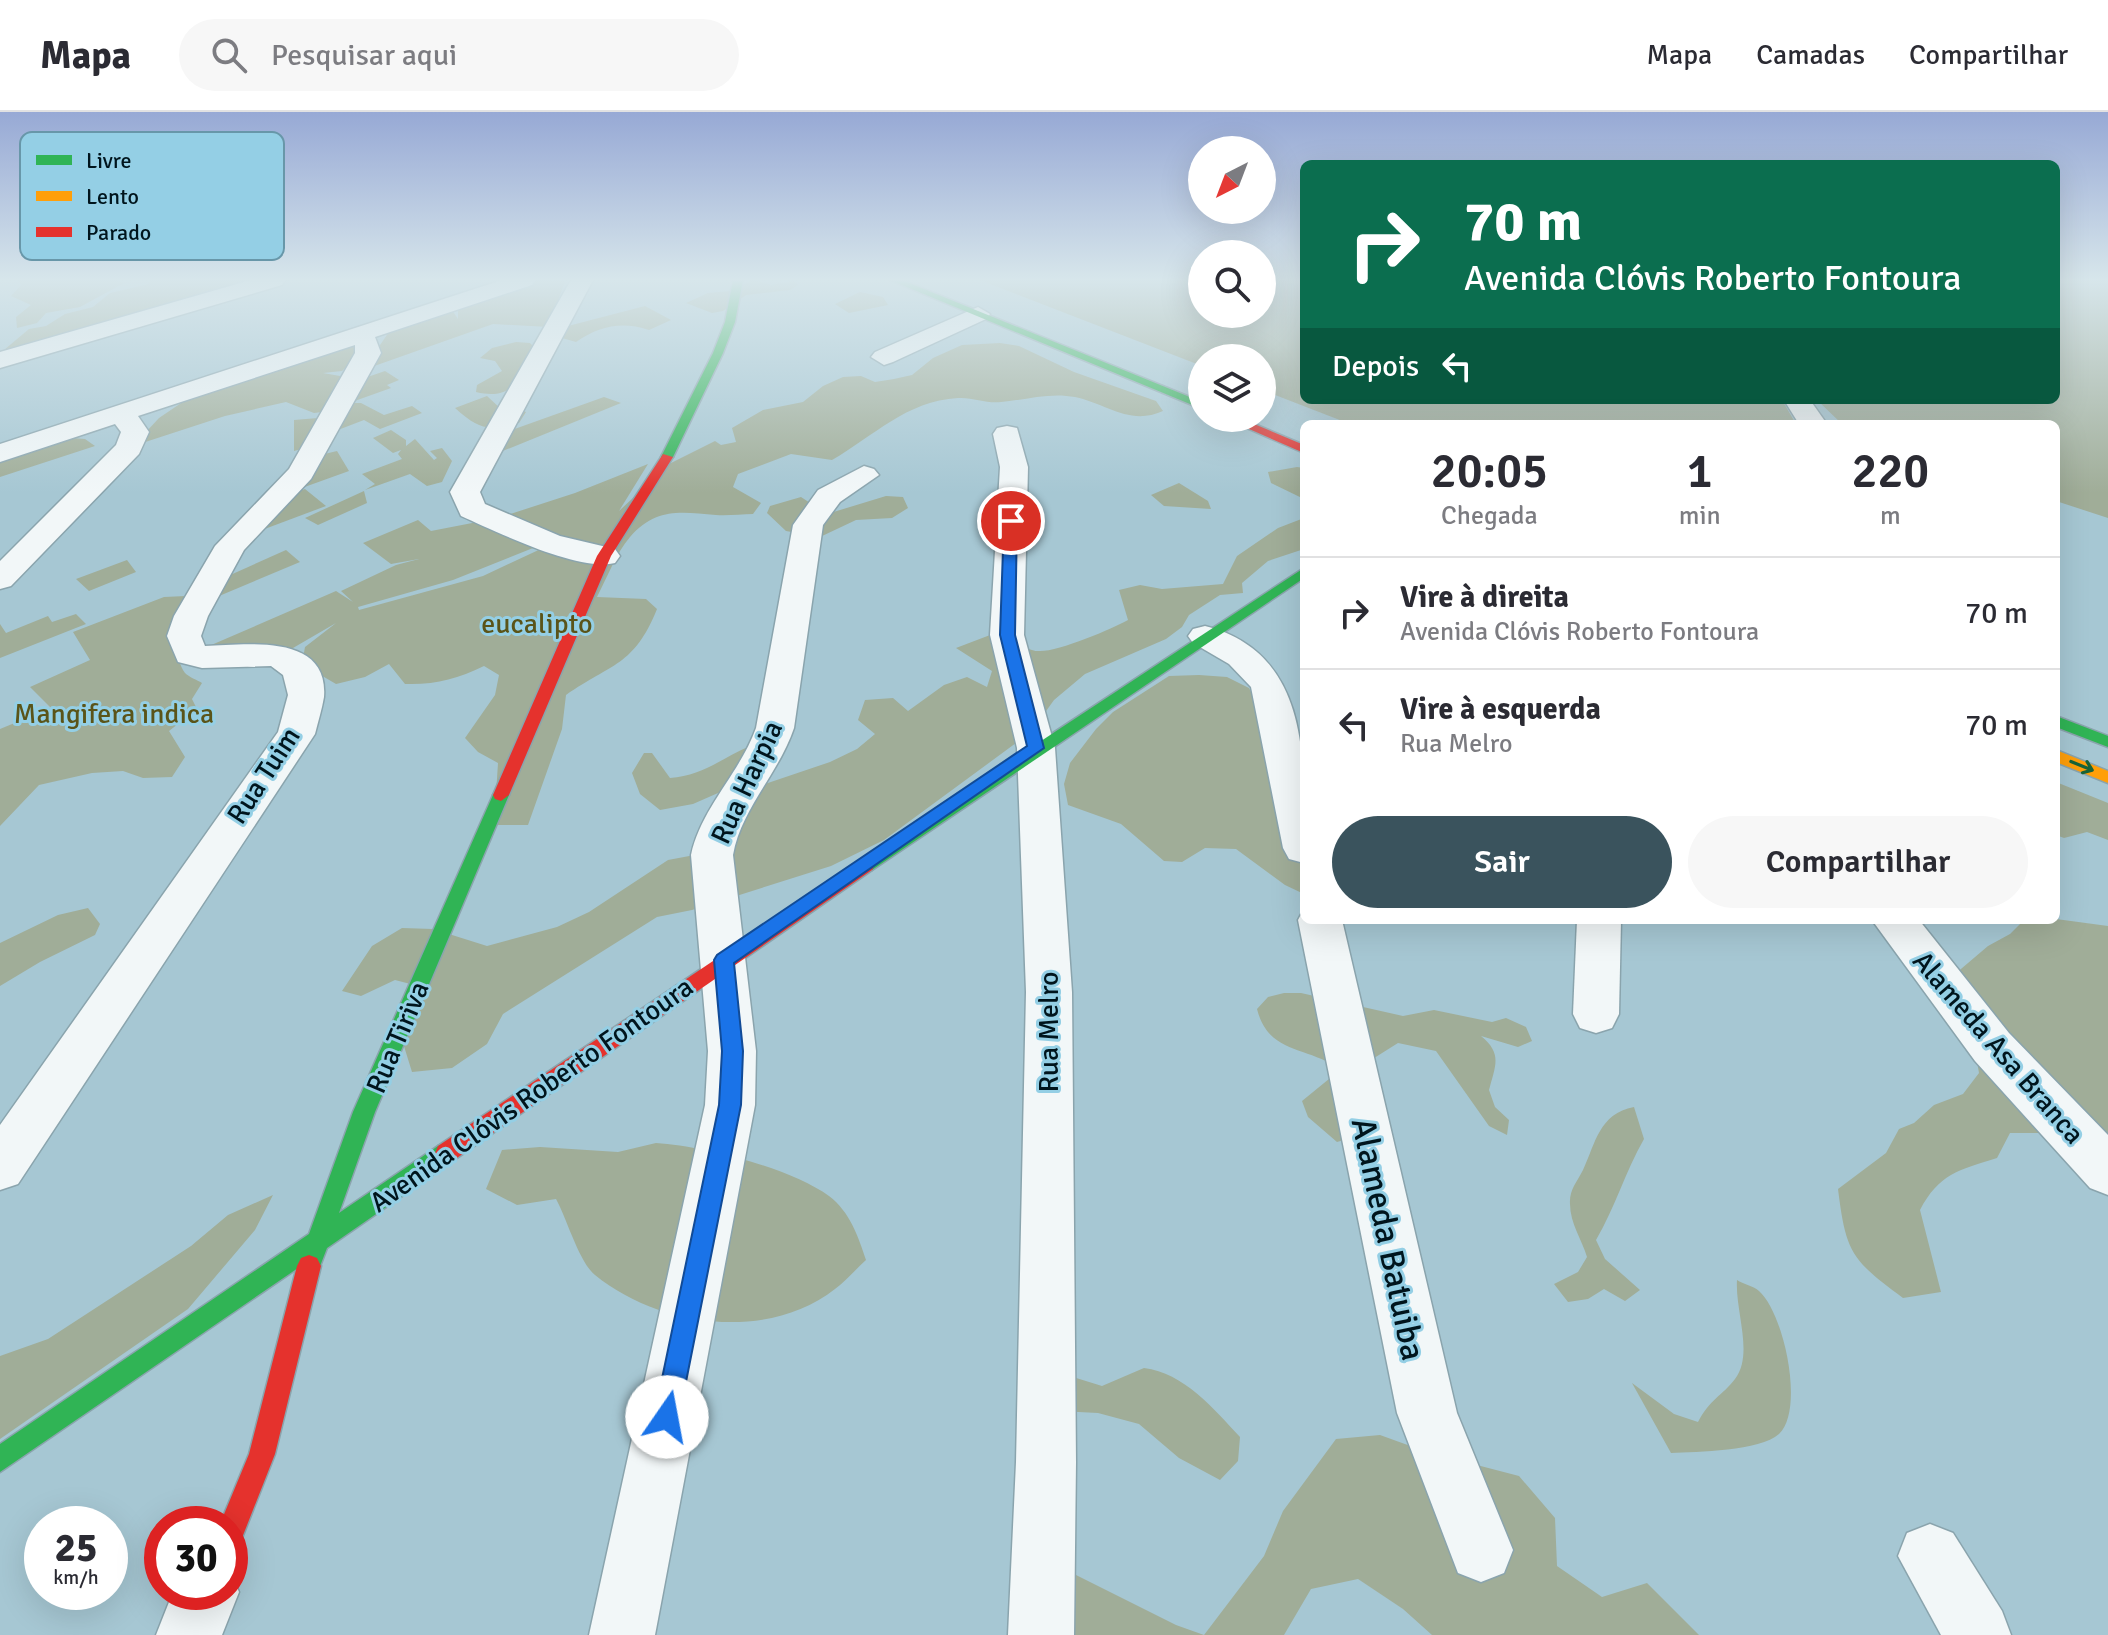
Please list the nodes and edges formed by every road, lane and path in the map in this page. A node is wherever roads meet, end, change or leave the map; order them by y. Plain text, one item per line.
1 (31, 351) edge
2 (308, 351) edge
3 (368, 351) edge
4 (543, 351) edge
5 (716, 351) edge
6 (897, 351) edge
7 (1068, 351) edge
8 (884, 357) dead end
9 (0, 360) edge
10 (1188, 400) edge
11 (121, 413) junction
12 (1263, 432) edge
13 (1007, 434) dead end
14 (1300, 447) edge
15 (0, 453) edge
16 (864, 475) dead end
17 (604, 556) junction
18 (1300, 575) edge
19 (0, 579) edge
20 (1205, 636) junction
21 (2060, 723) edge
22 (2108, 742) edge
23 (1036, 748) junction
24 (2060, 758) edge
25 (2108, 777) edge
26 (1300, 830) edge
27 (1321, 924) edge
28 (1599, 924) edge
29 (1897, 924) edge
30 (724, 960) junction
31 (1596, 1014) dead end
32 (0, 1167) edge
33 (2108, 1171) edge
34 (315, 1244) junction
35 (0, 1459) edge
36 (241, 1506) edge
37 (1481, 1550) dead end
38 (1930, 1556) dead end
39 (199, 1610) edge
40 (189, 1635) edge
41 (622, 1635) edge
42 (1041, 1635) edge
43 (1978, 1635) edge

1 - 9 street
2 - 11 street
3 - 32 street, Rua Tuim
4 - 17 street
5 - 17 street, Rua Tiriva
6 - 8 street
7 - 10 street
11 - 15 street
11 - 19 street
12 - 14 street
13 - 23 street, Rua Melro
16 - 30 street, Rua Harpia
17 - 34 street, Rua Tiriva
18 - 20 street, Avenida Clóvis Roberto Fontoura
20 - 23 street, Avenida Clóvis Roberto Fontoura
20 - 26 street
21 - 22 street
23 - 30 street, Avenida Clóvis Roberto Fontoura
23 - 42 street, Rua Melro
24 -> 25 street
27 - 37 street, Alameda Batuiba
28 - 31 street
29 - 33 street, Alameda Asa Branca
30 - 34 street, Avenida Clóvis Roberto Fontoura
30 - 41 street, Rua Harpia
34 - 35 street, Avenida Clóvis Roberto Fontoura
34 - 36 street, Rua Tiriva
38 - 43 street
39 - 40 street

